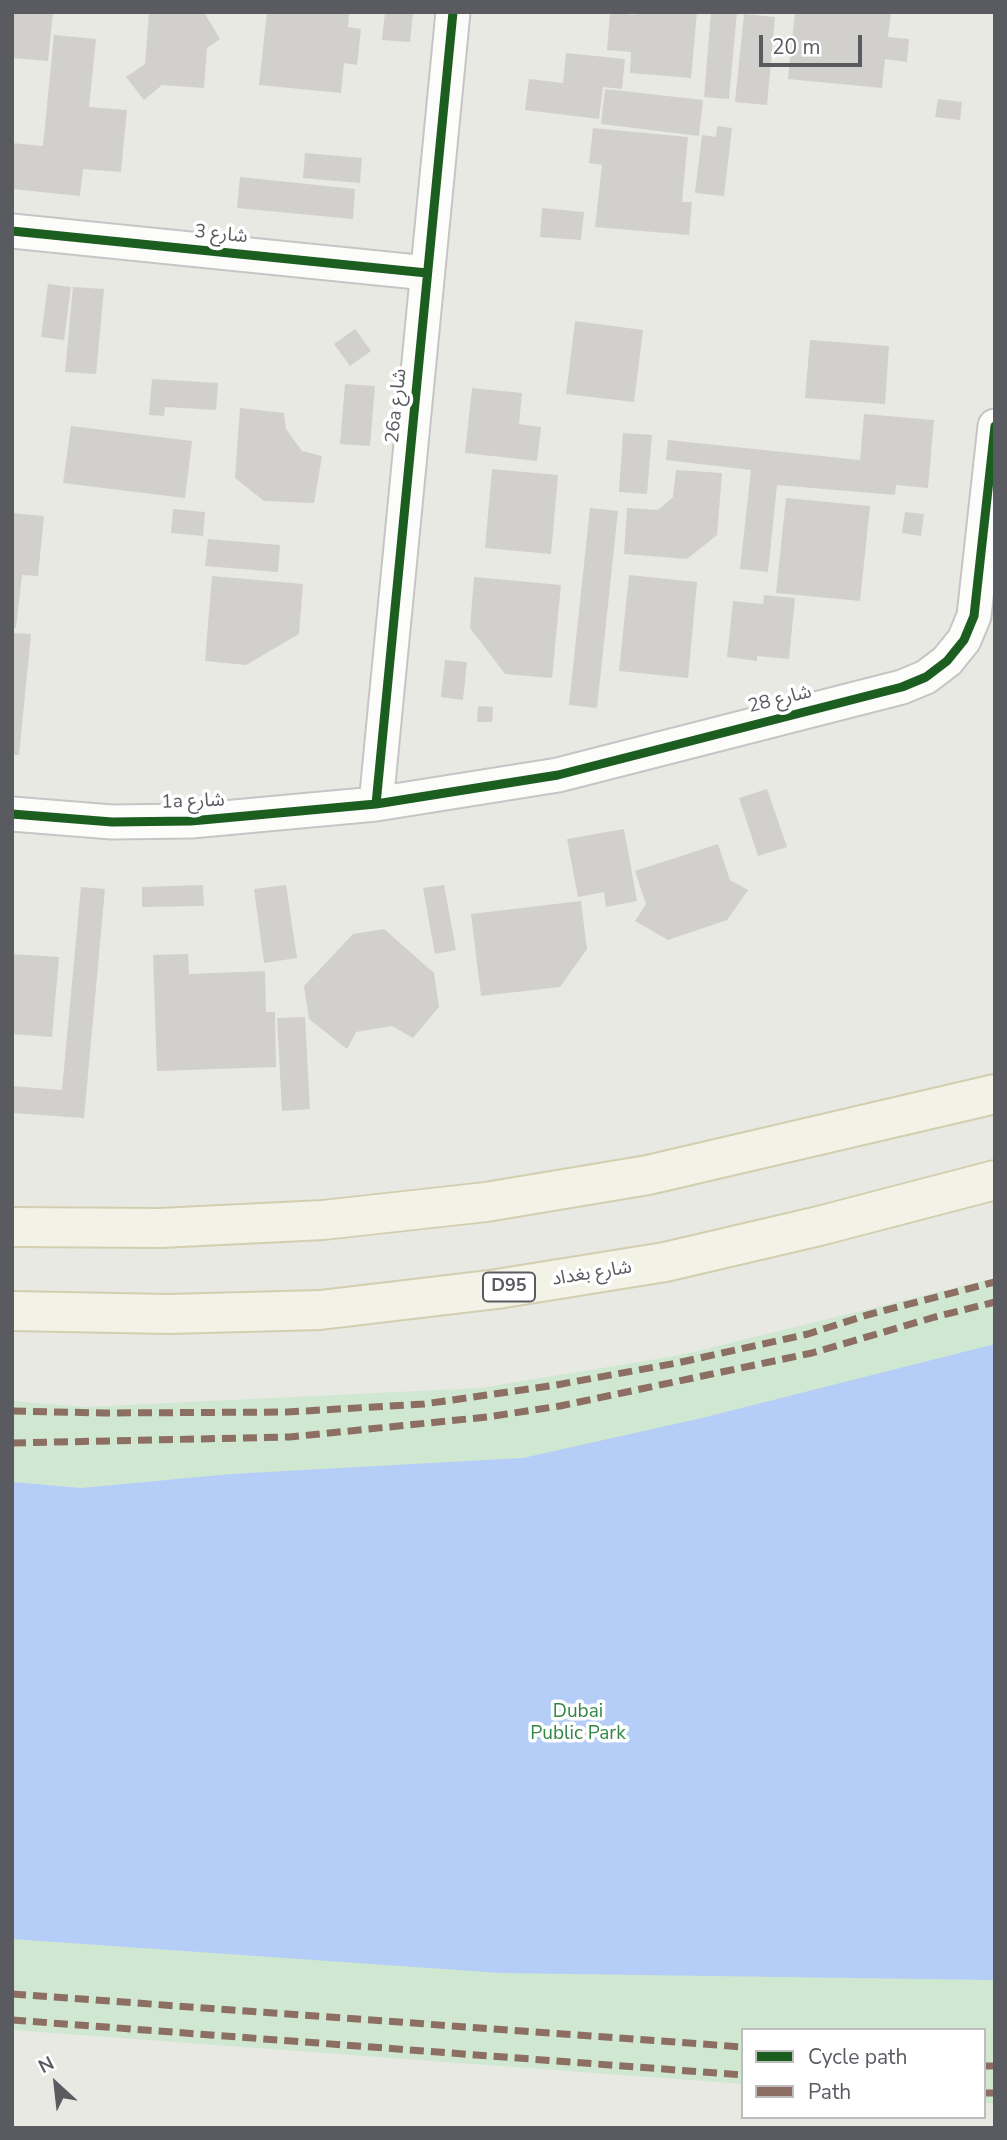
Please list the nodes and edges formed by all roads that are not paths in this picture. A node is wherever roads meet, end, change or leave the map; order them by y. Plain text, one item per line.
1 (453, 12) edge
2 (12, 231) edge
3 (427, 273) junction
4 (995, 426) edge
5 (376, 804) junction
6 (12, 814) edge
7 (995, 1094) edge
8 (995, 1180) edge
9 (12, 1227) edge
10 (12, 1311) edge

1 - 3 street, 26a شارع
2 - 3 street, شارع 3
3 - 5 street, 26a شارع
4 - 5 street, شارع 28
5 - 6 street, 1a شارع
7 - 9 main road
8 - 10 main road, شارع بغداد / D95

